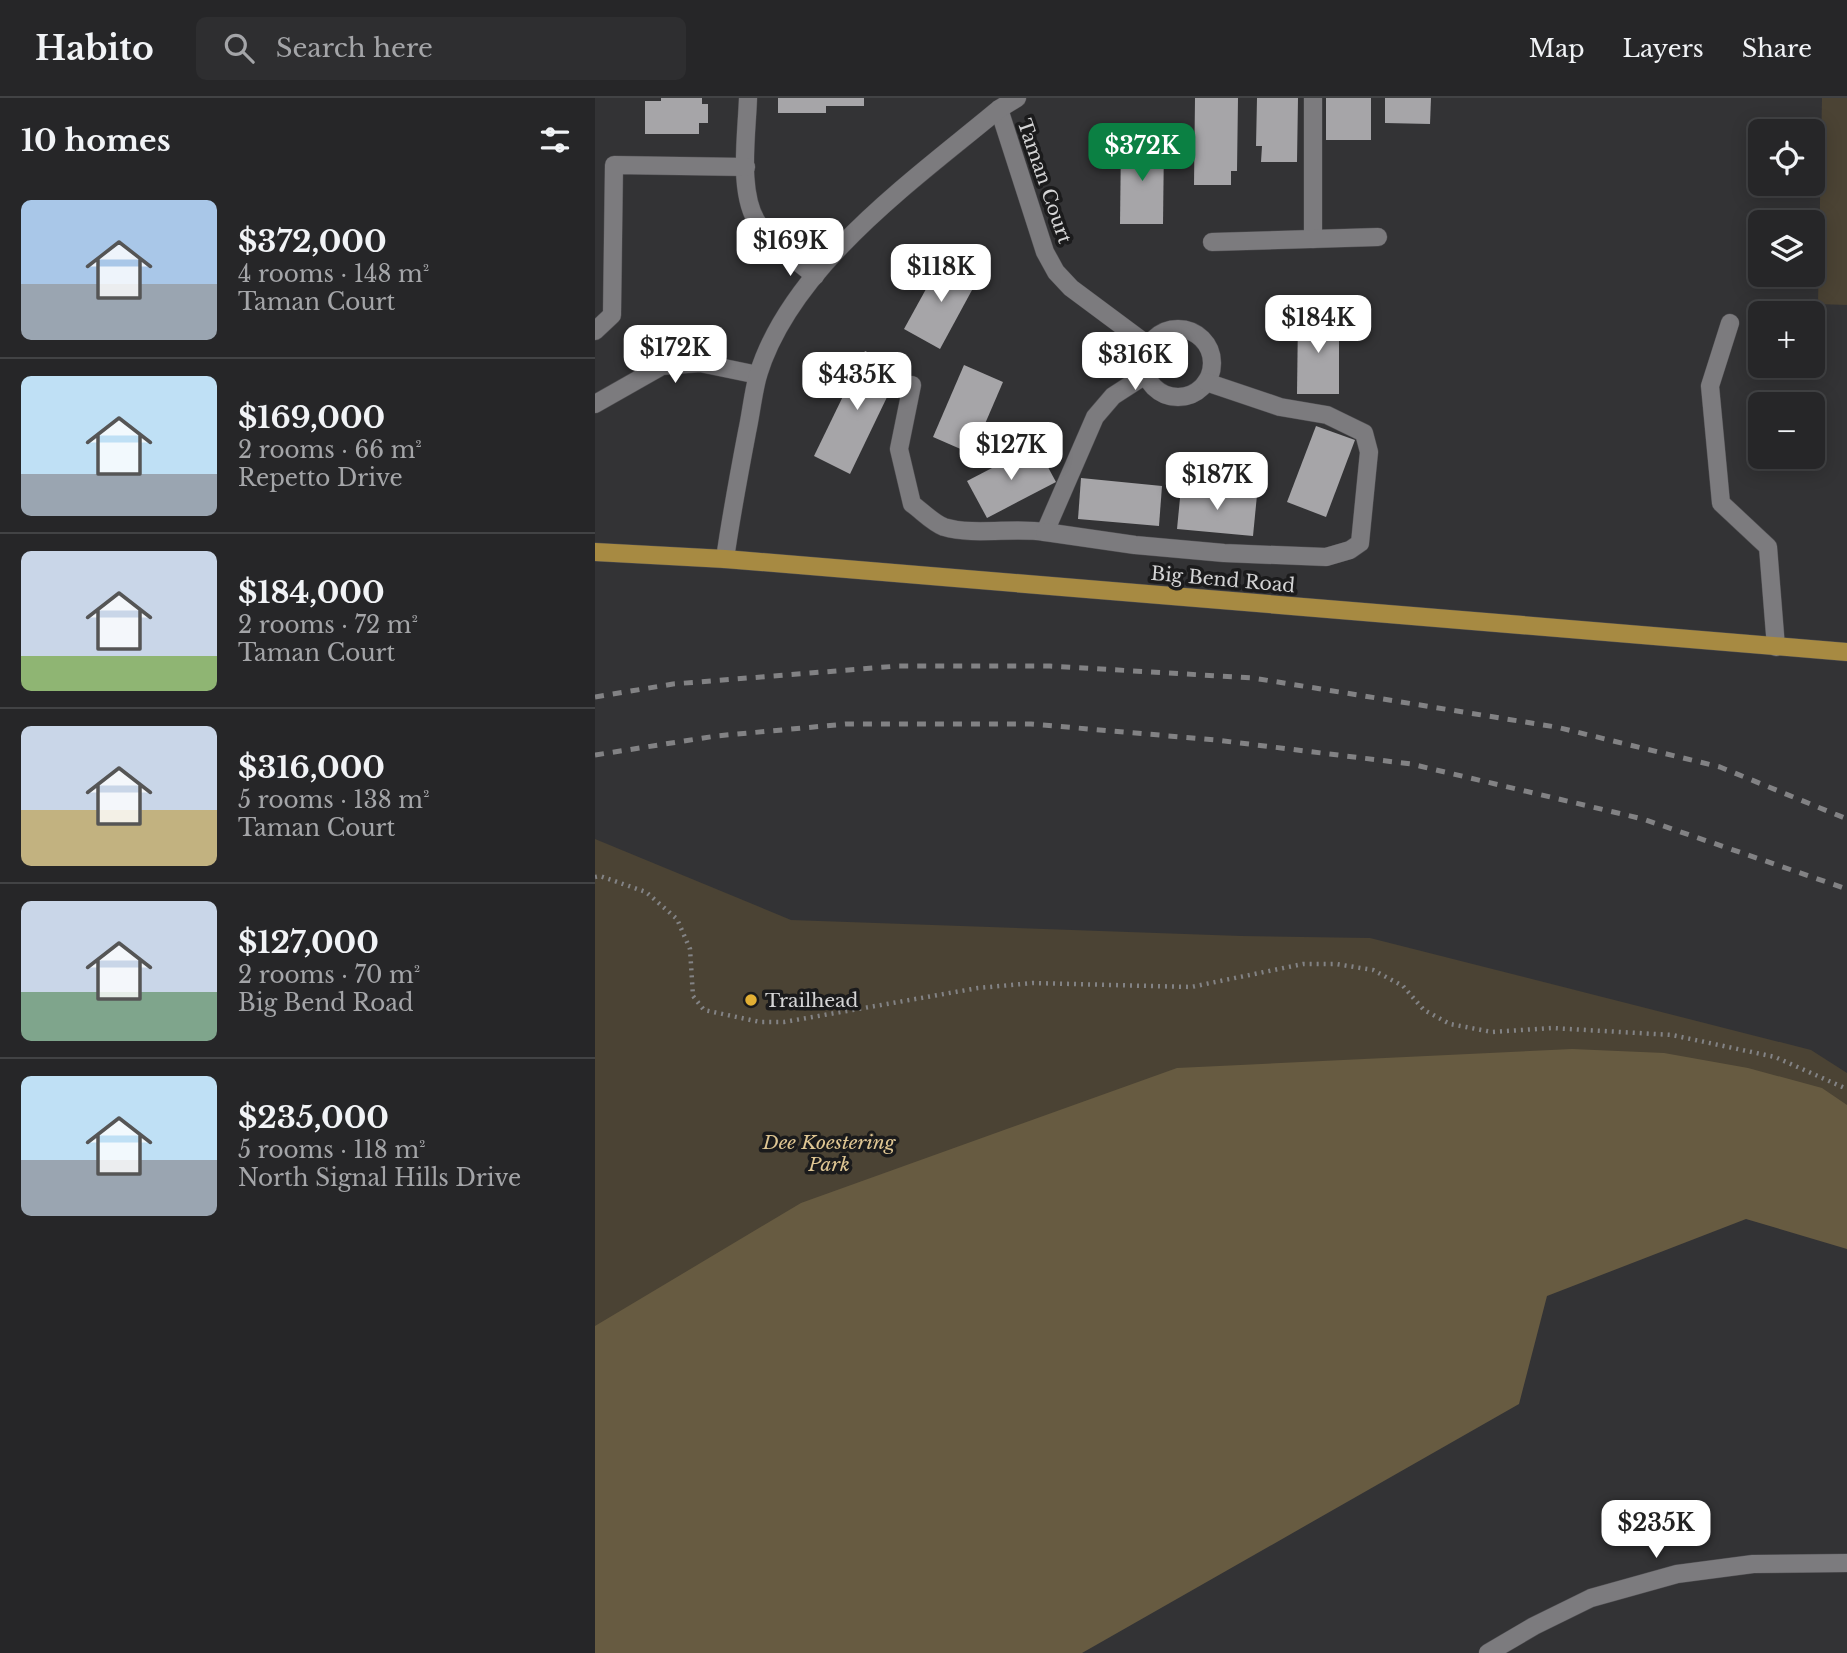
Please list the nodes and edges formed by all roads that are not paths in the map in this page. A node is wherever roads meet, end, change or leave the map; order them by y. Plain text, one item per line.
1 (748, 98) edge
2 (1017, 98) edge
3 (1313, 98) edge
4 (999, 109) junction
5 (746, 167) junction
6 (1378, 237) dead end
7 (1313, 239) junction
8 (1212, 242) dead end
9 (815, 276) junction
10 (1730, 323) dead end
11 (595, 331) edge
12 (1149, 346) junction
13 (1147, 374) junction
14 (758, 375) junction
15 (1206, 383) junction
16 (912, 385) dead end
17 (595, 404) edge
18 (1045, 532) junction
19 (595, 552) edge
20 (725, 558) junction
21 (1776, 646) junction
22 (1847, 652) edge
23 (1847, 1563) edge
24 (1488, 1653) edge

1 - 5 street
2 - 4 street
3 - 7 street
4 - 9 street
4 - 12 street, Taman Court
5 - 9 street
5 - 11 street
6 - 7 street
7 - 8 street
9 - 14 street
10 - 21 street
12 - 13 street
12 - 15 street
13 - 15 street
13 - 18 street
14 - 17 street
14 - 20 street
15 - 18 street
16 - 18 street
19 - 20 main road, Big Bend Road
20 - 21 main road, Big Bend Road
21 - 22 main road, Big Bend Road
23 - 24 street

